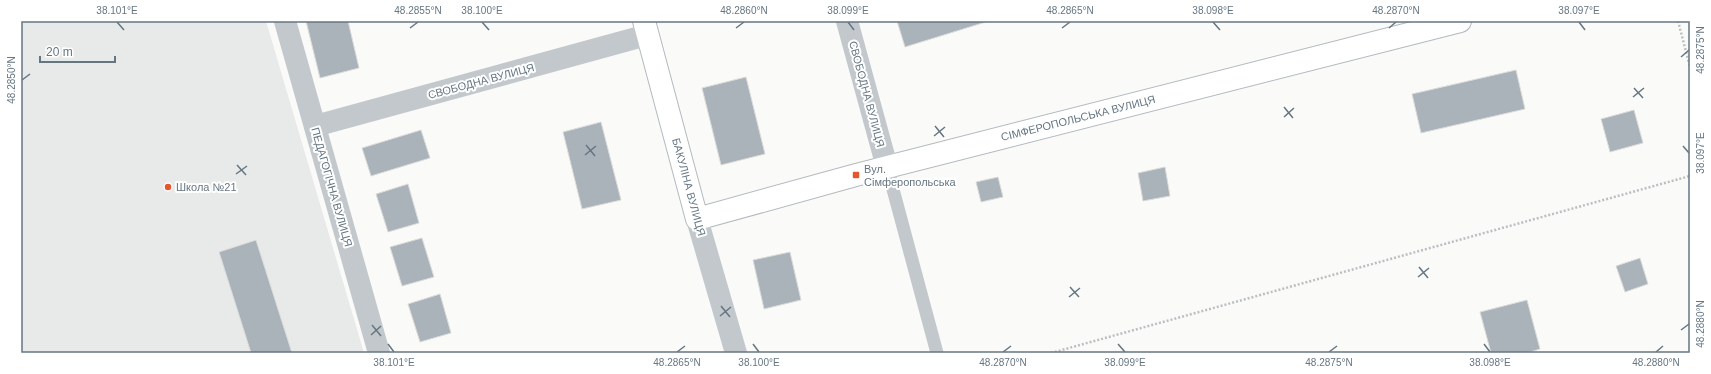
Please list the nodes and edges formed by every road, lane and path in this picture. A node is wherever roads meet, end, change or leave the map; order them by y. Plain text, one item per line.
1 (285, 21) edge
2 (847, 21) edge
3 (1460, 21) edge
4 (1678, 21) edge
5 (645, 28) edge
6 (1690, 67) edge
7 (315, 126) junction
8 (887, 167) junction
9 (1690, 176) edge
10 (697, 219) junction
11 (379, 353) edge
12 (736, 353) edge
13 (937, 353) edge
14 (1051, 353) edge

1 - 7 street, ПЕДАГОГІЧНА ВУЛИЦЯ
2 - 8 street, СВОБОДНА ВУЛИЦЯ
3 - 8 street, СІМФЕРОПОЛЬСЬКА ВУЛИЦЯ
4 - 6 path
5 - 7 street, СВОБОДНА ВУЛИЦЯ
5 - 10 street, БАКУЛІНА ВУЛИЦЯ
7 - 11 street, ПЕДАГОГІЧНА ВУЛИЦЯ
8 - 10 street, СІМФЕРОПОЛЬСЬКА ВУЛИЦЯ
8 - 13 lane
9 - 14 path
10 - 12 street, БАКУЛІНА ВУЛИЦЯ

